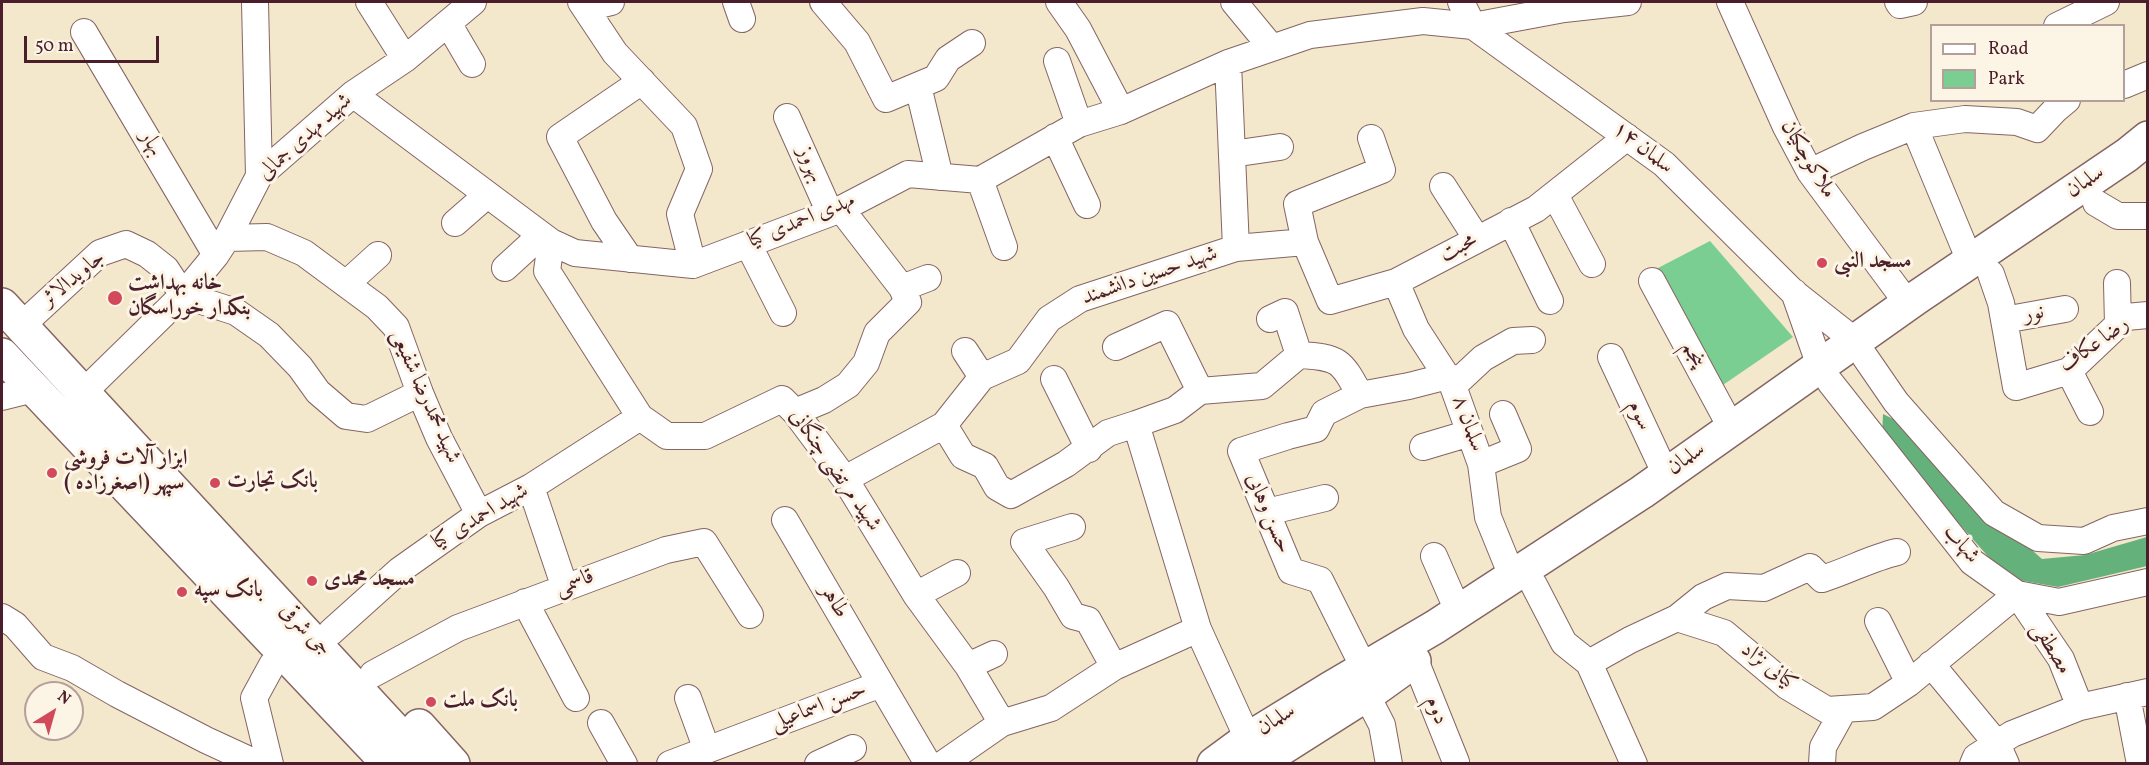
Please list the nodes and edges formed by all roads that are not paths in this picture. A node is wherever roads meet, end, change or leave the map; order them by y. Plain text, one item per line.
1 (255, 2) edge
2 (369, 2) edge
3 (473, 2) edge
4 (611, 2) edge
5 (823, 2) edge
6 (1059, 2) edge
7 (1234, 2) edge
8 (1461, 2) edge
9 (1629, 2) edge
10 (1730, 2) edge
11 (1898, 2) edge
12 (1914, 2) edge
13 (2106, 2) edge
14 (583, 5) edge
15 (448, 23) junction
16 (2061, 24) edge
17 (1473, 26) junction
18 (84, 32) dead end
19 (972, 43) dead end
20 (1272, 48) junction
21 (405, 59) junction
22 (1057, 61) dead end
23 (1228, 63) junction
24 (472, 64) dead end
25 (2148, 75) edge
26 (642, 81) junction
27 (2125, 85) edge
28 (918, 86) junction
29 (353, 94) junction
30 (2065, 102) edge
31 (1121, 111) junction
32 (787, 117) dead end
33 (1079, 124) junction
34 (1914, 126) junction
35 (1627, 136) junction
36 (1055, 138) junction
37 (1371, 138) dead end
38 (2148, 138) edge
39 (1280, 147) dead end
40 (1232, 154) junction
41 (2148, 166) edge
42 (1810, 172) junction
43 (259, 176) junction
44 (940, 177) junction
45 (980, 180) junction
46 (1443, 186) dead end
47 (487, 195) junction
48 (1555, 195) junction
49 (2096, 203) junction
50 (1087, 205) dead end
51 (835, 211) junction
52 (2148, 216) edge
53 (1511, 221) junction
54 (455, 224) dead end
55 (546, 239) junction
56 (1477, 239) junction
57 (1305, 242) junction
58 (748, 244) junction
59 (221, 247) junction
60 (1004, 247) dead end
61 (1236, 248) junction
62 (378, 255) dead end
63 (630, 259) junction
64 (1592, 264) dead end
65 (693, 265) junction
66 (1981, 267) junction
67 (505, 268) dead end
68 (928, 278) dead end
69 (1652, 281) dead end
70 (1396, 282) junction
71 (2117, 283) dead end
72 (346, 284) junction
73 (902, 288) junction
74 (1794, 292) junction
75 (183, 295) junction
76 (1550, 301) dead end
77 (1908, 304) junction
78 (2065, 309) dead end
79 (783, 313) dead end
80 (11, 315) edge
81 (2148, 315) edge
82 (1270, 319) dead end
83 (2004, 320) junction
84 (2118, 325) junction
85 (1532, 340) dead end
86 (1116, 347) dead end
87 (1860, 349) junction
88 (965, 351) dead end
89 (2, 355) edge
90 (1299, 355) junction
91 (1611, 357) dead end
92 (59, 367) junction
93 (2069, 371) junction
94 (1825, 374) junction
95 (982, 377) junction
96 (1054, 379) dead end
97 (95, 381) junction
98 (1450, 381) junction
99 (34, 389) junction
100 (1200, 391) junction
101 (420, 393) junction
102 (1360, 395) junction
103 (2, 397) edge
104 (1896, 402) junction
105 (795, 412) junction
106 (2090, 412) dead end
107 (1503, 414) dead end
108 (640, 417) junction
109 (1136, 424) junction
110 (944, 425) junction
111 (1863, 425) junction
112 (1732, 429) junction
113 (1470, 433) junction
114 (1424, 447) dead end
115 (1089, 448) junction
116 (1481, 464) junction
117 (1666, 475) junction
118 (845, 479) junction
119 (531, 488) junction
120 (1325, 498) dead end
121 (1266, 512) junction
122 (479, 514) junction
123 (785, 520) dead end
124 (2148, 521) edge
125 (1072, 526) dead end
126 (1897, 552) dead end
127 (1434, 556) dead end
128 (957, 573) dead end
129 (1523, 581) junction
130 (2148, 582) edge
131 (565, 588) junction
132 (2017, 594) junction
133 (916, 595) junction
134 (525, 602) junction
135 (1458, 611) junction
136 (750, 615) dead end
137 (2, 616) edge
138 (1677, 618) junction
139 (1878, 621) dead end
140 (1198, 629) junction
141 (331, 632) junction
142 (1411, 652) junction
143 (994, 654) dead end
144 (1589, 663) junction
145 (1931, 664) junction
146 (272, 665) junction
147 (968, 666) junction
148 (1114, 667) junction
149 (373, 674) junction
150 (1365, 681) junction
151 (1909, 683) junction
152 (881, 684) junction
153 (2137, 694) edge
154 (576, 698) dead end
155 (688, 698) dead end
156 (2080, 706) junction
157 (1844, 709) junction
158 (601, 723) dead end
159 (1002, 723) junction
160 (853, 748) dead end
161 (707, 750) junction
162 (1253, 751) edge
163 (2002, 754) edge
164 (1456, 762) dead end
165 (258, 764) edge
166 (270, 764) edge
167 (363, 764) edge
168 (388, 764) edge
169 (426, 764) edge
170 (453, 764) edge
171 (624, 764) edge
172 (670, 764) edge
173 (818, 764) edge
174 (928, 764) edge
175 (943, 764) edge
176 (1214, 764) edge
177 (1389, 764) edge
178 (1634, 764) edge
179 (1822, 764) edge
180 (1973, 764) edge
181 (2140, 764) edge

1 - 43 street
2 - 21 street
3 - 15 street, شهید مهدی جمالی
4 - 14 street
5 - 28 street
6 - 31 street
7 - 20 street
8 - 17 street
9 - 17 street
10 - 42 street, ملاکوچکیان
11 - 12 street
13 - 16 street
14 - 26 street
15 - 21 street, شهید مهدی جمالی
15 - 24 street
17 - 20 street
17 - 35 street, سلمان ۱۴
18 - 59 street, بهار
19 - 28 street
20 - 23 street
21 - 29 street, شهید مهدی جمالی
22 - 33 street
23 - 31 street
23 - 40 street
25 - 27 street
26 - 63 street
26 - 65 street
28 - 44 street
29 - 43 street, شهید مهدی جمالی
29 - 47 street, مهدی احمدی کیا
30 - 34 street
31 - 33 street
32 - 51 street, بهروز
33 - 36 street
34 - 42 street
34 - 66 street, رضا عکاف
35 - 48 street, محبت
35 - 74 street, سلمان ۱۴
36 - 45 street
36 - 50 street
37 - 57 street
38 - 66 main road, سلمان
39 - 40 street
40 - 61 street
41 - 49 main road, سلمان
42 - 77 street, ملاکوچکیان
43 - 59 street, شهید مهدی جمالی
44 - 45 street, مهدی احمدی کیا
44 - 51 street, مهدی احمدی کیا
45 - 60 street
46 - 56 street
47 - 54 street
47 - 55 street, مهدی احمدی کیا
48 - 53 street, محبت
48 - 64 street
49 - 52 street
49 - 66 main road, سلمان
51 - 58 street, مهدی احمدی کیا
51 - 73 street, بهروز
53 - 56 street, محبت
53 - 76 street
55 - 63 street, مهدی احمدی کیا
55 - 67 street
55 - 108 street, شهید مرتضی چنگانی
56 - 70 street, محبت
57 - 61 street, شهید حسین دانشمند
57 - 70 street, محبت
58 - 65 street, مهدی احمدی کیا
58 - 79 street
59 - 72 street, شهید محمدرضا شفیعی
59 - 75 street, شهید مهدی جمالی
61 - 95 street, شهید حسین دانشمند
62 - 72 street
63 - 65 street, مهدی احمدی کیا
66 - 77 main road, سلمان
66 - 83 street, رضا عکاف
66 - 87 main road, سلمان
68 - 73 street
69 - 112 street, پنجم
70 - 98 street, سلمان ۸
71 - 84 street
72 - 101 street, شهید محمدرضا شفیعی
73 - 105 street
74 - 87 street, سلمان ۱۴
74 - 94 street, سلمان ۱۴
75 - 80 street, جاویدالاثر
75 - 97 street, شهید مهدی جمالی
75 - 101 street
77 - 87 main road, سلمان
78 - 83 street, نور
80 - 92 main road, جی شرقی
81 - 84 street, رضا عکاف
82 - 90 street
83 - 93 street, رضا عکاف
84 - 93 street, رضا عکاف
85 - 98 street
86 - 100 street
87 - 94 main road, سلمان
87 - 104 street, شهاب
88 - 95 street
89 - 99 main road, جی شرقی
90 - 100 street
90 - 102 street
91 - 117 street, سوم
92 - 97 main road
92 - 169 main road, جی شرقی
93 - 106 street
94 - 111 street, شهاب
94 - 112 main road, سلمان
94 - 129 main road, سلمان
95 - 110 street, شهید حسین دانشمند
96 - 115 street
97 - 141 main road
98 - 102 street
98 - 113 street, سلمان ۸
99 - 103 street
99 - 146 main road
99 - 168 main road, جی شرقی
100 - 109 street
101 - 122 street, شهید محمدرضا شفیعی
102 - 121 street, حسن وهابی
104 - 111 street
104 - 124 street, شهاب
105 - 108 street, شهید مرتضی چنگانی
105 - 118 street, شهید مرتضی چنگانی
107 - 116 street
108 - 119 street, شهید احمدی کیا
109 - 115 street
109 - 140 street
110 - 115 street
110 - 118 street, شهید حسین دانشمند
111 - 132 street, شهاب
112 - 117 main road, سلمان
113 - 114 street
113 - 116 street, سلمان ۸
116 - 129 street, سلمان ۸
117 - 129 main road, سلمان
118 - 133 street, شهید مرتضی چنگانی
119 - 122 street, شهید احمدی کیا
119 - 131 street
120 - 121 street
121 - 150 street, حسن وهابی
122 - 141 street, شهید احمدی کیا
123 - 152 street, طاهر
125 - 148 street
126 - 138 street
127 - 135 street
128 - 133 street
129 - 135 main road, سلمان
129 - 142 main road, سلمان
129 - 144 street
130 - 132 street, شهاب
131 - 134 street, قاسمی
131 - 136 street, قاسمی
132 - 145 street, کیانی نژاد
132 - 156 street, مصطفی
133 - 147 street, شهید مرتضی چنگانی
134 - 149 street, قاسمی
134 - 154 street
135 - 142 main road, سلمان
137 - 165 street
138 - 144 street
138 - 157 street, کیانی نژاد
139 - 151 street
140 - 148 street
140 - 162 street
141 - 149 main road
142 - 150 main road, سلمان
142 - 164 street, دوم
143 - 147 street
144 - 178 street
145 - 151 street, کیانی نژاد
145 - 163 street
146 - 166 street
146 - 167 main road
147 - 159 street, شهید مرتضی چنگانی
148 - 159 street
149 - 170 main road
150 - 162 main road, سلمان
150 - 177 street, حسن وهابی
151 - 157 street, کیانی نژاد
152 - 161 street, حسن اسماعیلی
152 - 174 street, حسن اسماعیلی
153 - 156 street
153 - 181 street
155 - 161 street
156 - 163 street
157 - 179 street
158 - 171 street
159 - 175 street
160 - 173 street
161 - 172 street, حسن اسماعیلی
162 - 176 main road, سلمان
163 - 180 street

